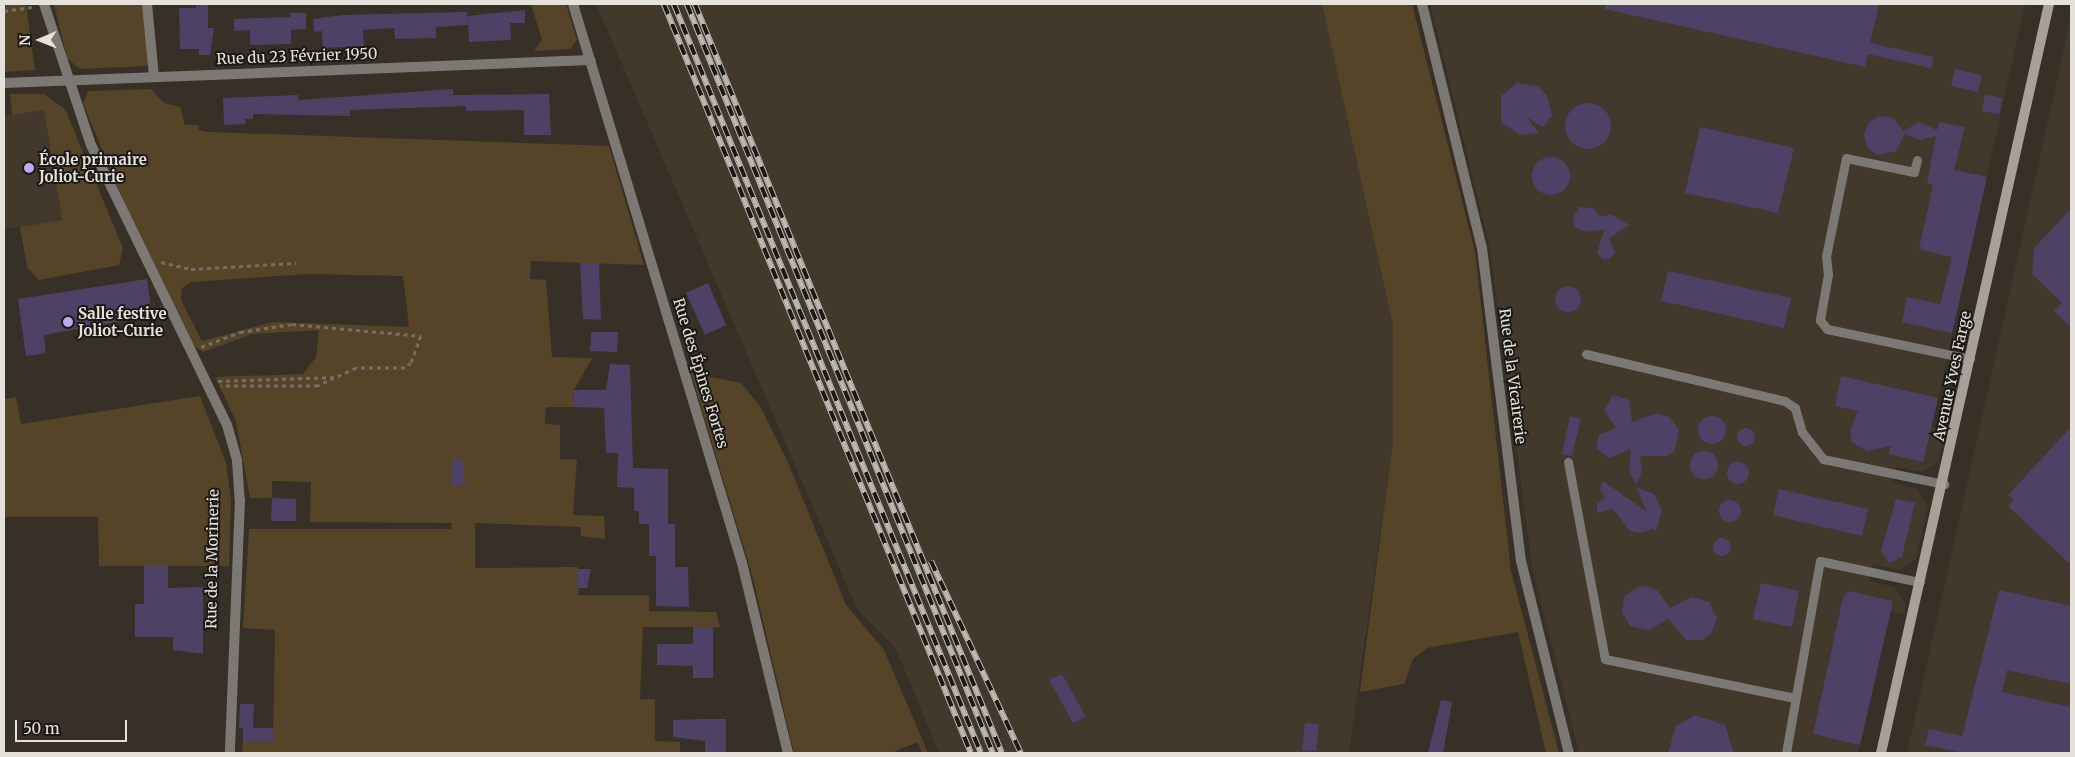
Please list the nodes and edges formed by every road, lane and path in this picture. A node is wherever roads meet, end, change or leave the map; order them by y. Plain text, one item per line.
1 (44, 4) edge
2 (147, 4) edge
3 (573, 4) edge
4 (1422, 4) edge
5 (2049, 4) edge
6 (4, 11) edge
7 (591, 60) junction
8 (154, 77) junction
9 (66, 80) junction
10 (4, 83) edge
11 (1917, 160) dead end
12 (296, 263) dead end
13 (149, 265) junction
14 (190, 352) junction
15 (1586, 354) dead end
16 (1970, 359) junction
17 (337, 377) junction
18 (207, 386) junction
19 (1568, 462) dead end
20 (1944, 484) junction
21 (1920, 582) junction
22 (1795, 698) junction
23 (230, 753) edge
24 (788, 753) edge
25 (1569, 753) edge
26 (1786, 753) edge
27 (1881, 753) edge

1 - 6 path
1 - 9 street, Rue de la Morinerie
2 - 8 street
3 - 7 street, Rue des Épines Fortes
4 - 25 street, Rue de la Vicairerie
5 - 16 street, Avenue Yves Farge
7 - 8 street, Rue du 23 Février 1950
7 - 24 street, Rue des Épines Fortes
8 - 9 street, Rue du 23 Février 1950
9 - 10 street, Rue du 23 Février 1950
9 - 13 street, Rue de la Morinerie
11 - 16 lane
12 - 13 path
13 - 14 street, Rue de la Morinerie
14 - 17 path
14 - 18 street, Rue de la Morinerie
15 - 20 lane
16 - 20 street, Avenue Yves Farge
17 - 18 path
17 - 18 path
18 - 23 street, Rue de la Morinerie
19 - 22 lane
20 - 21 street, Avenue Yves Farge
21 - 22 lane
21 - 27 street, Avenue Yves Farge
22 - 26 lane

